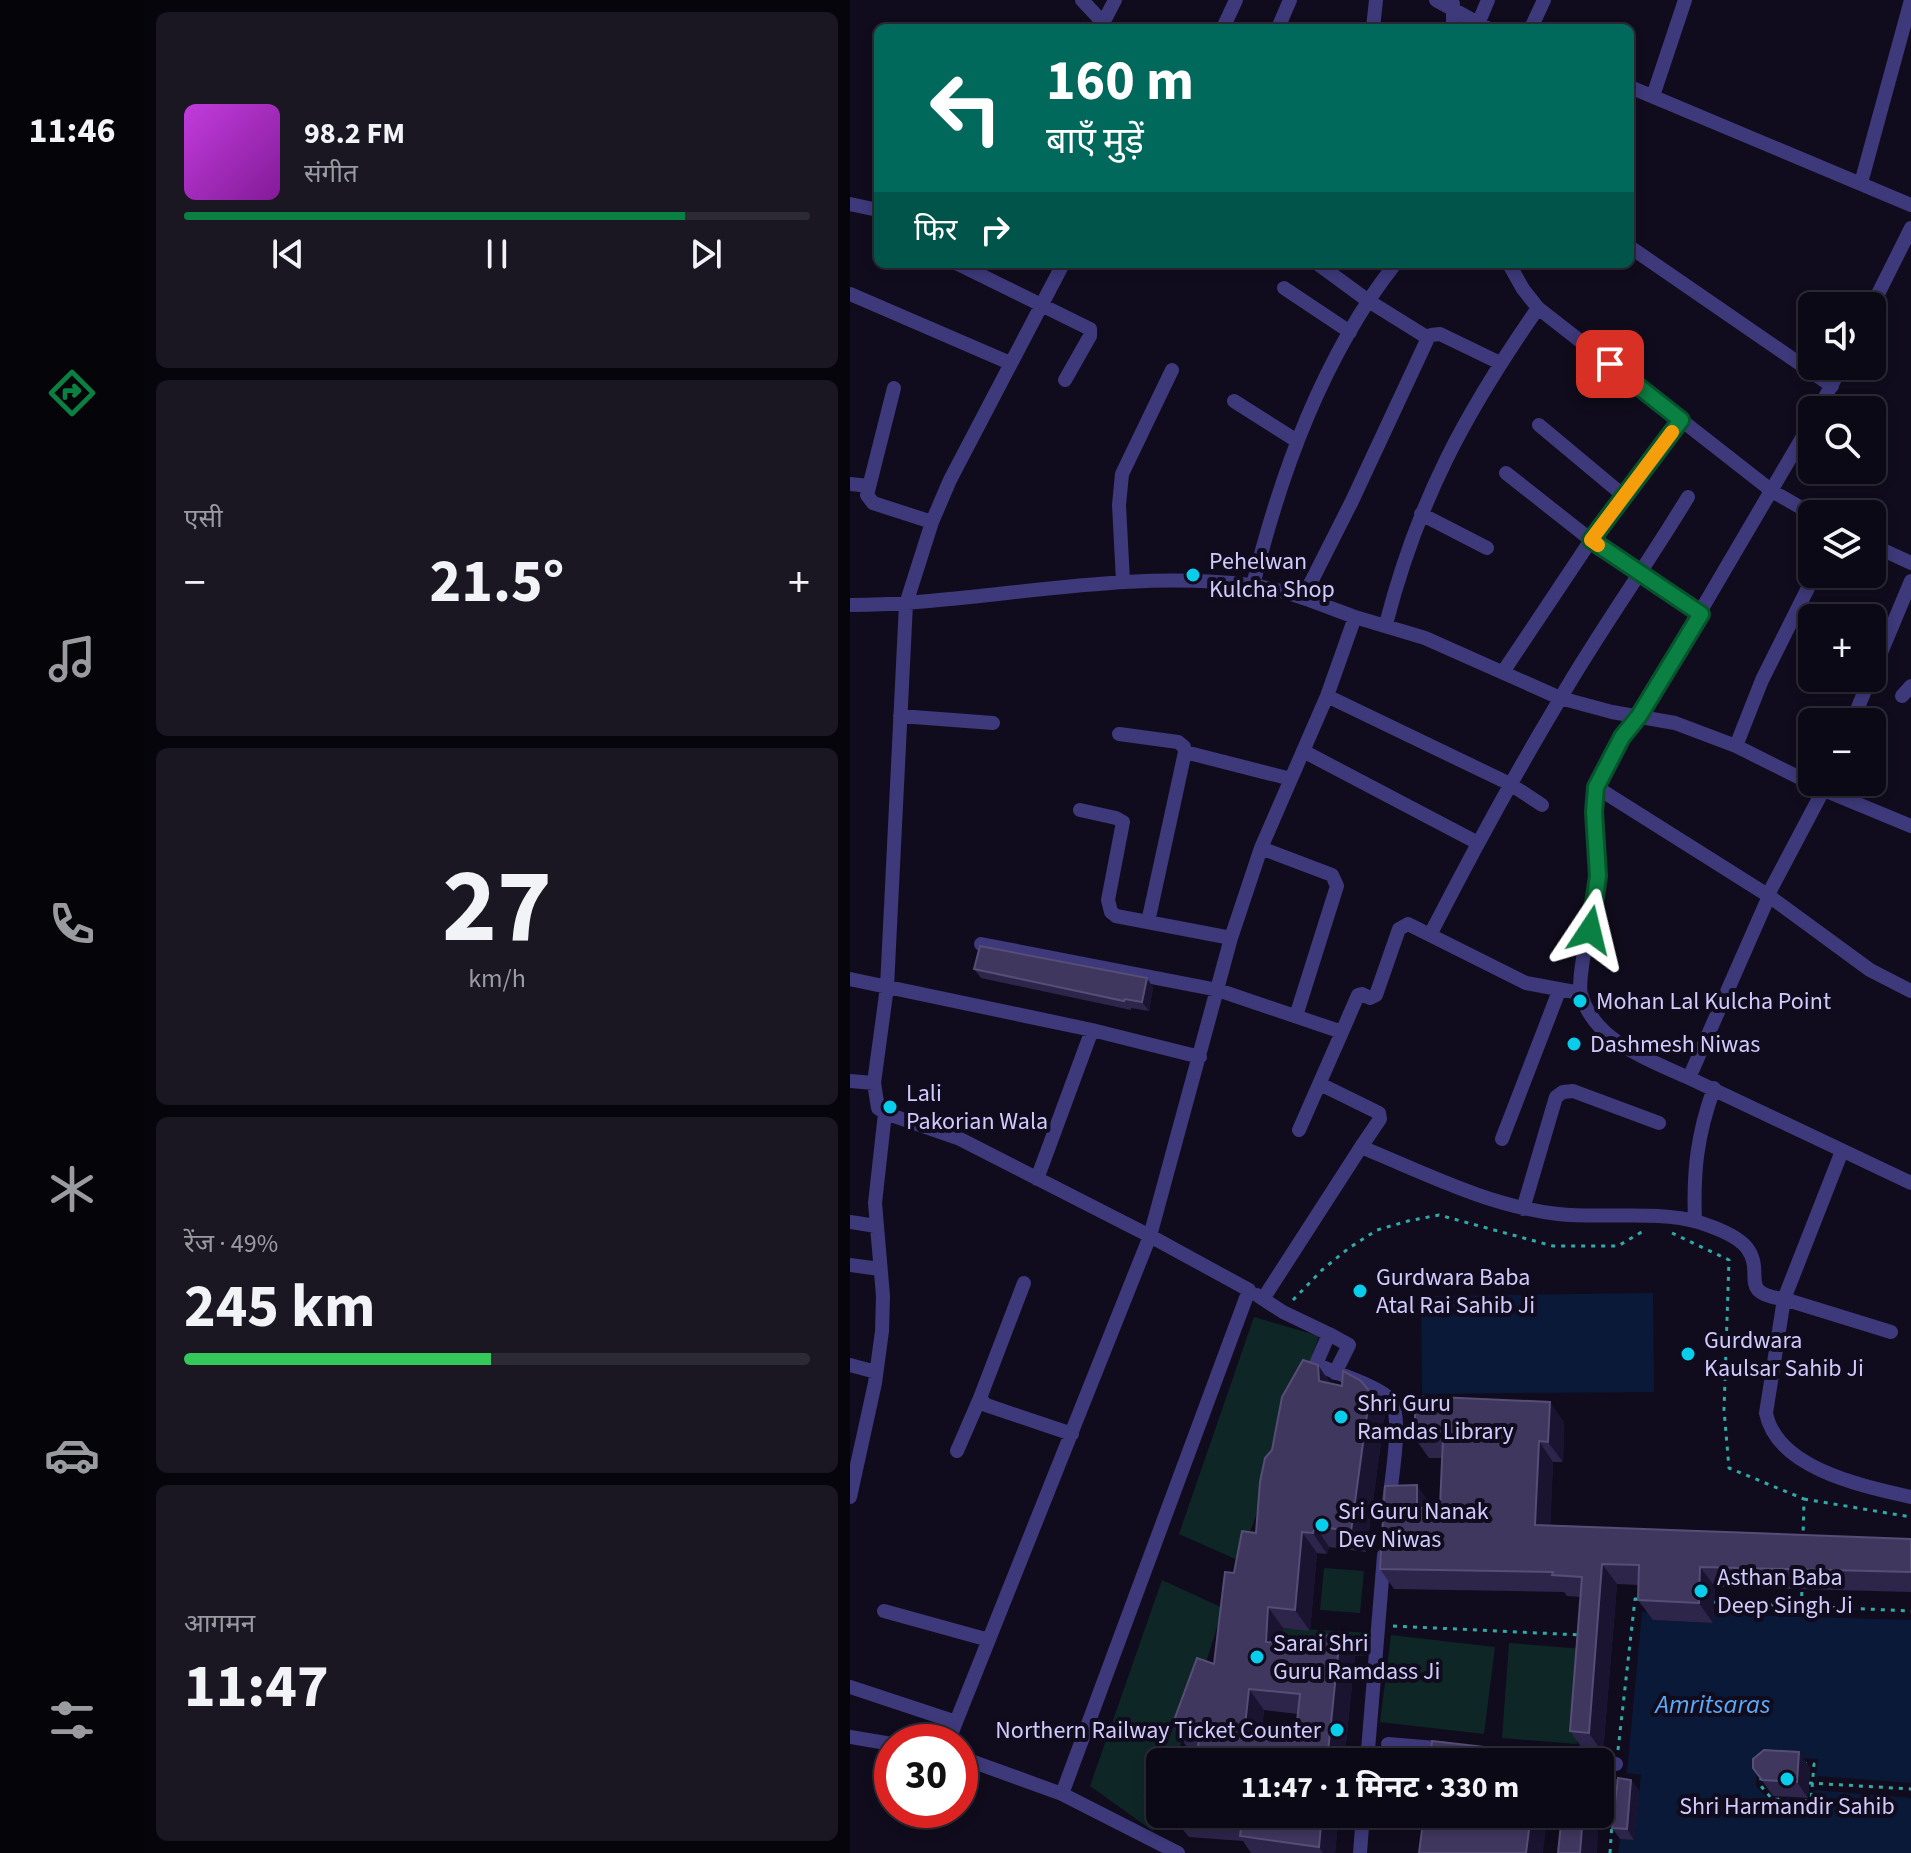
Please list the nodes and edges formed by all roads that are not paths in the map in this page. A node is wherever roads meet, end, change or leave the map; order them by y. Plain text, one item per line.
1 (1082, 0) edge
2 (1115, 0) edge
3 (1236, 0) edge
4 (1290, 0) edge
5 (1376, 0) edge
6 (1436, 0) edge
7 (1488, 0) edge
8 (1544, 0) edge
9 (1685, 0) edge
10 (1911, 0) edge
11 (1453, 6) edge
12 (1103, 24) edge
13 (1106, 24) edge
14 (1225, 24) edge
15 (1280, 24) edge
16 (1373, 24) edge
17 (1480, 24) edge
18 (1483, 24) edge
19 (1533, 24) edge
20 (1634, 89) edge
21 (1653, 96) junction
22 (1861, 183) junction
23 (850, 204) edge
24 (1911, 205) edge
25 (874, 209) edge
26 (1911, 228) edge
27 (1634, 250) edge
28 (966, 268) edge
29 (1061, 268) edge
30 (1323, 268) edge
31 (1392, 268) edge
32 (1511, 268) edge
33 (1284, 288) dead end
34 (1879, 292) edge
35 (850, 294) edge
36 (1367, 300) junction
37 (1043, 305) junction
38 (1538, 308) junction
39 (1350, 332) junction
40 (1428, 338) junction
41 (1010, 363) junction
42 (1500, 363) junction
43 (1172, 370) dead end
44 (1065, 380) dead end
45 (1835, 380) edge
46 (1832, 386) junction
47 (894, 388) dead end
48 (1826, 396) edge
49 (1234, 401) dead end
50 (1681, 420) junction
51 (1539, 425) dead end
52 (1297, 441) junction
53 (1798, 447) edge
54 (1506, 473) dead end
55 (850, 484) edge
56 (869, 486) junction
57 (1772, 491) junction
58 (1624, 496) junction
59 (1688, 497) dead end
60 (1798, 506) edge
61 (1421, 514) junction
62 (932, 522) junction
63 (1591, 540) junction
64 (1487, 548) dead end
65 (1886, 551) edge
66 (1911, 563) edge
67 (1641, 575) junction
68 (1123, 581) junction
69 (1911, 581) edge
70 (1253, 585) junction
71 (1808, 588) edge
72 (1303, 598) junction
73 (906, 604) junction
74 (850, 605) edge
75 (1701, 614) junction
76 (1355, 617) junction
77 (1386, 624) junction
78 (1886, 640) edge
79 (1503, 672) junction
80 (1327, 696) junction
81 (1560, 698) junction
82 (900, 716) junction
83 (1639, 716) junction
84 (993, 723) dead end
85 (1119, 734) dead end
86 (1736, 746) junction
87 (1303, 751) junction
88 (1185, 752) junction
89 (1798, 774) edge
90 (1291, 779) junction
91 (1510, 784) junction
92 (1596, 787) junction
93 (1821, 796) edge
94 (1847, 796) edge
95 (1542, 805) dead end
96 (1080, 810) dead end
97 (1911, 826) edge
98 (1478, 843) junction
99 (1261, 848) junction
100 (1769, 896) junction
101 (1148, 922) junction
102 (1430, 935) junction
103 (1231, 938) junction
104 (981, 944) edge
105 (850, 979) edge
106 (887, 987) junction
107 (1218, 990) junction
108 (1559, 991) junction
109 (1911, 991) edge
110 (1580, 993) junction
111 (1296, 1016) junction
112 (1092, 1030) junction
113 (1342, 1032) junction
114 (1200, 1057) junction
115 (1689, 1078) junction
116 (850, 1081) edge
117 (874, 1083) junction
118 (1320, 1084) junction
119 (1714, 1088) junction
120 (885, 1113) junction
121 (1659, 1123) dead end
122 (1299, 1130) dead end
123 (1502, 1139) dead end
124 (1361, 1147) junction
125 (1842, 1151) junction
126 (1037, 1179) junction
127 (1911, 1183) edge
128 (1523, 1209) junction
129 (1695, 1221) junction
130 (850, 1222) edge
131 (876, 1226) junction
132 (1150, 1236) junction
133 (850, 1265) edge
134 (880, 1269) junction
135 (1024, 1283) dead end
136 (1249, 1290) junction
137 (1263, 1299) junction
138 (1784, 1299) junction
139 (1891, 1332) dead end
140 (1329, 1334) junction
141 (850, 1365) edge
142 (876, 1372) junction
143 (1335, 1373) junction
144 (980, 1398) junction
145 (1072, 1434) junction
146 (957, 1451) dead end
147 (850, 1497) edge
148 (1911, 1497) edge
149 (884, 1611) dead end
150 (989, 1640) junction
151 (850, 1687) edge
152 (956, 1722) joint
153 (850, 1737) edge
154 (874, 1741) edge
155 (1378, 1743) junction
156 (1375, 1748) edge
157 (1436, 1748) edge
158 (978, 1764) edge
159 (1062, 1794) junction
160 (1362, 1828) edge
161 (1178, 1853) edge
162 (1360, 1853) edge

1 - 12 street
2 - 13 street
3 - 14 street
4 - 15 street
5 - 16 street
6 - 11 street
7 - 18 street
8 - 19 street
9 - 21 street
10 - 22 street
11 - 17 street
20 - 21 street
21 - 22 street
22 - 24 street
23 - 25 street
26 - 34 street
27 - 46 street
28 - 37 street
29 - 37 street
30 - 36 street
31 - 36 street
32 - 38 street
33 - 39 street
35 - 41 street
36 - 39 street
36 - 40 street
37 - 41 street
37 - 44 street
38 - 42 street
38 - 50 street
39 - 52 street
40 - 42 street
40 - 72 street
41 - 62 street
42 - 61 street
43 - 68 street
45 - 46 street
46 - 48 street
47 - 56 street
49 - 52 street
50 - 57 street
50 - 58 street
51 - 58 street
52 - 70 street
53 - 57 street
54 - 63 street
55 - 56 street
56 - 62 street
57 - 60 street
57 - 75 street
58 - 63 street
59 - 67 street
61 - 64 street
61 - 77 street
62 - 73 street
63 - 67 street
63 - 79 street
65 - 66 street
67 - 75 street
67 - 81 street
68 - 70 street
68 - 73 street
69 - 78 street
70 - 72 street
71 - 86 street
72 - 76 street
73 - 74 street
73 - 82 street
75 - 83 street
76 - 77 street
76 - 80 street
77 - 79 street
79 - 81 street
80 - 87 street
80 - 91 street
81 - 83 street
81 - 91 street
82 - 84 street
82 - 106 street
83 - 86 street
83 - 92 street
85 - 88 street
86 - 89 street
87 - 90 street
87 - 98 street
88 - 90 street
88 - 101 street
90 - 99 street
91 - 95 street
91 - 98 street
92 - 100 street
92 - 110 street
93 - 100 street
94 - 97 street
96 - 101 street
98 - 102 street
99 - 103 street
99 - 111 street
100 - 109 street
100 - 115 street
101 - 103 street
102 - 108 street
102 - 113 street
103 - 107 street
104 - 107 street
105 - 106 street
106 - 112 street
106 - 117 street
107 - 111 street
107 - 114 street
108 - 110 street
108 - 123 street
110 - 115 street
111 - 113 street
112 - 114 street
112 - 126 street
113 - 118 street
114 - 132 street
115 - 119 street
116 - 117 street
117 - 120 street
118 - 122 street
118 - 124 street
119 - 125 street
119 - 129 street
120 - 126 street
120 - 131 street
121 - 128 street
124 - 128 street
124 - 137 street
125 - 127 street
125 - 138 street
126 - 132 street
128 - 129 street
129 - 138 street
130 - 131 street
131 - 134 street
132 - 136 street
132 - 145 street
133 - 134 street
134 - 142 street
135 - 144 street
136 - 137 street
136 - 159 street
137 - 140 street
138 - 139 street
138 - 148 street
140 - 143 street
140 - 143 street
141 - 142 street
142 - 147 street
143 - 155 street
144 - 145 street
144 - 146 street
145 - 150 street
149 - 150 street
150 - 152 street
151 - 152 street
153 - 154 street
155 - 156 street
155 - 157 street
158 - 159 street
159 - 161 street
160 - 162 street

